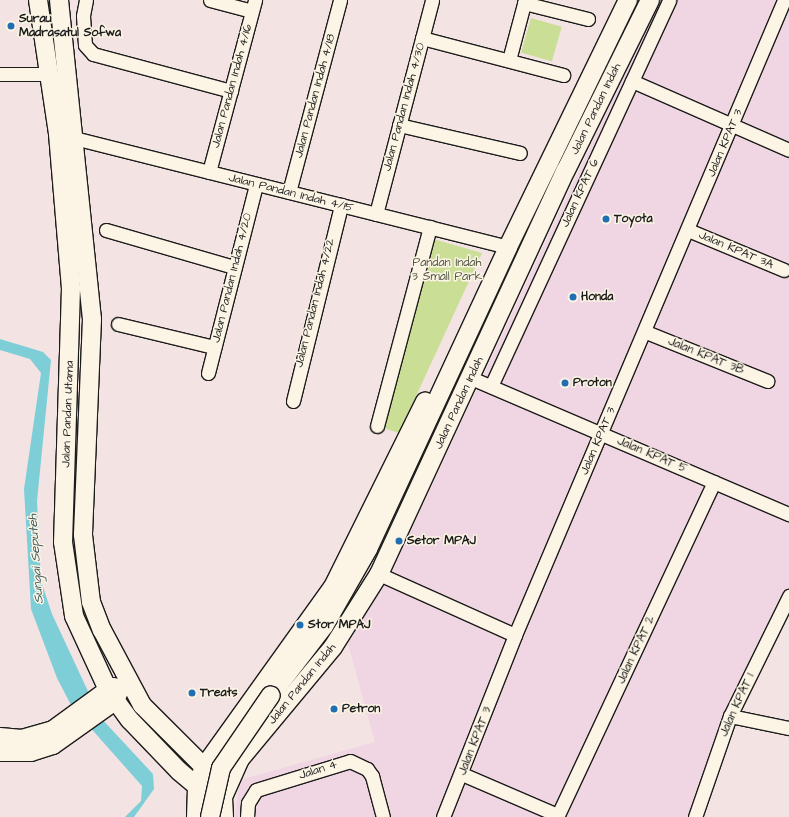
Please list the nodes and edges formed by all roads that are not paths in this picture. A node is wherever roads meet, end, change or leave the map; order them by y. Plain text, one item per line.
1 (38, 0) edge
2 (60, 0) edge
3 (86, 0) edge
4 (210, 0) edge
5 (340, 0) edge
6 (432, 0) edge
7 (628, 0) edge
8 (650, 0) edge
9 (669, 0) edge
10 (784, 0) edge
11 (524, 2) edge
12 (253, 5) edge
13 (588, 19) dead end
14 (422, 38) junction
15 (509, 60) junction
16 (0, 74) edge
17 (47, 74) junction
18 (563, 75) dead end
19 (632, 81) junction
20 (231, 91) junction
21 (399, 125) junction
22 (732, 125) junction
23 (66, 136) junction
24 (789, 150) edge
25 (520, 153) dead end
26 (209, 172) junction
27 (256, 184) junction
28 (289, 192) junction
29 (340, 205) junction
30 (376, 214) junction
31 (430, 227) junction
32 (106, 230) dead end
33 (688, 230) junction
34 (508, 247) junction
35 (234, 267) junction
36 (784, 270) dead end
37 (118, 324) dead end
38 (646, 332) junction
39 (214, 347) junction
40 (454, 366) junction
41 (208, 373) dead end
42 (471, 378) junction
43 (767, 381) dead end
44 (491, 386) junction
45 (293, 401) dead end
46 (377, 426) dead end
47 (600, 433) junction
48 (714, 482) junction
49 (789, 514) edge
50 (380, 574) junction
51 (789, 596) edge
52 (515, 634) junction
53 (110, 700) junction
54 (730, 716) junction
55 (80, 720) junction
56 (789, 728) edge
57 (227, 734) junction
58 (0, 737) edge
59 (248, 750) junction
60 (0, 752) edge
61 (204, 767) junction
62 (462, 774) junction
63 (197, 786) junction
64 (226, 789) junction
65 (557, 816) edge
66 (196, 817) edge
67 (210, 817) edge
68 (224, 817) edge
69 (247, 817) edge
70 (383, 817) edge
71 (443, 817) edge
72 (696, 817) edge

1 - 17 main road, Jalan Pandan Utama
2 - 23 main road
3 - 20 street
4 - 12 street
5 - 28 street, Jalan Pandan Indah 4/18
6 - 14 street, Jalan Pandan Indah 4/30
7 - 34 main road, Jalan Pandan Indah
8 - 42 main road, Jalan Pandan Indah
9 - 19 street, Jalan KPAT 6
10 - 22 street, Jalan KPAT 3
11 - 13 street
11 - 15 street
12 - 20 street, Jalan Pandan Indah 4/16
14 - 15 street
14 - 21 street, Jalan Pandan Indah 4/30
15 - 18 street
16 - 17 street
17 - 23 main road, Jalan Pandan Utama
19 - 22 street
19 - 44 street, Jalan KPAT 6
20 - 26 street, Jalan Pandan Indah 4/16
21 - 25 street
21 - 30 street, Jalan Pandan Indah 4/30
22 - 24 street
22 - 33 street, Jalan KPAT 3
23 - 26 street, Jalan Pandan Indah 4/15
23 - 53 main road, Jalan Pandan Utama
23 - 53 main road, Jalan Pandan Utama
26 - 27 street, Jalan Pandan Indah 4/15
27 - 28 street, Jalan Pandan Indah 4/15
27 - 35 street, Jalan Pandan Indah 4/20
28 - 29 street, Jalan Pandan Indah 4/15
29 - 30 street, Jalan Pandan Indah 4/15
29 - 45 street, Jalan Pandan Indah 4/22
30 - 31 street, Jalan Pandan Indah 4/15
31 - 34 street, Jalan Pandan Indah 4/15
31 - 46 street
32 - 35 street
33 - 36 street, Jalan KPAT 3A
33 - 38 street, Jalan KPAT 3
34 - 40 main road, Jalan Pandan Indah
35 - 39 street, Jalan Pandan Indah 4/20
37 - 39 street
38 - 43 street, Jalan KPAT 3B
38 - 47 street, Jalan KPAT 3
39 - 41 street, Jalan Pandan Indah 4/20
40 - 57 main road, Jalan Pandan Indah
40 - 67 main road, bridge
42 - 44 street, Jalan KPAT 5
42 - 50 main road, Jalan Pandan Indah
44 - 47 street, Jalan KPAT 5
47 - 48 street, Jalan KPAT 5
47 - 52 street, Jalan KPAT 3
48 - 49 street, Jalan KPAT 5
48 - 65 street, Jalan KPAT 2
50 - 52 street
50 - 59 main road, Jalan Pandan Indah
51 - 54 street, Jalan KPAT 1
52 - 62 street, Jalan KPAT 3
53 - 55 main road
53 - 61 main road, Jalan Pandan Utama
53 - 63 main road, Jalan Pandan Utama
54 - 56 street
54 - 72 street, Jalan KPAT 1
55 - 58 main road
55 - 60 main road
57 - 59 main road
57 - 61 main road, Jalan Pandan Indah
59 - 64 main road, Jalan Pandan Indah
61 - 63 main road
61 - 64 main road, Jalan Pandan Utama
62 - 65 street
62 - 71 street, Jalan KPAT 3
63 - 64 main road, Jalan Pandan Utama
63 - 66 main road
64 - 68 main road
69 - 70 street, Jalan 4

